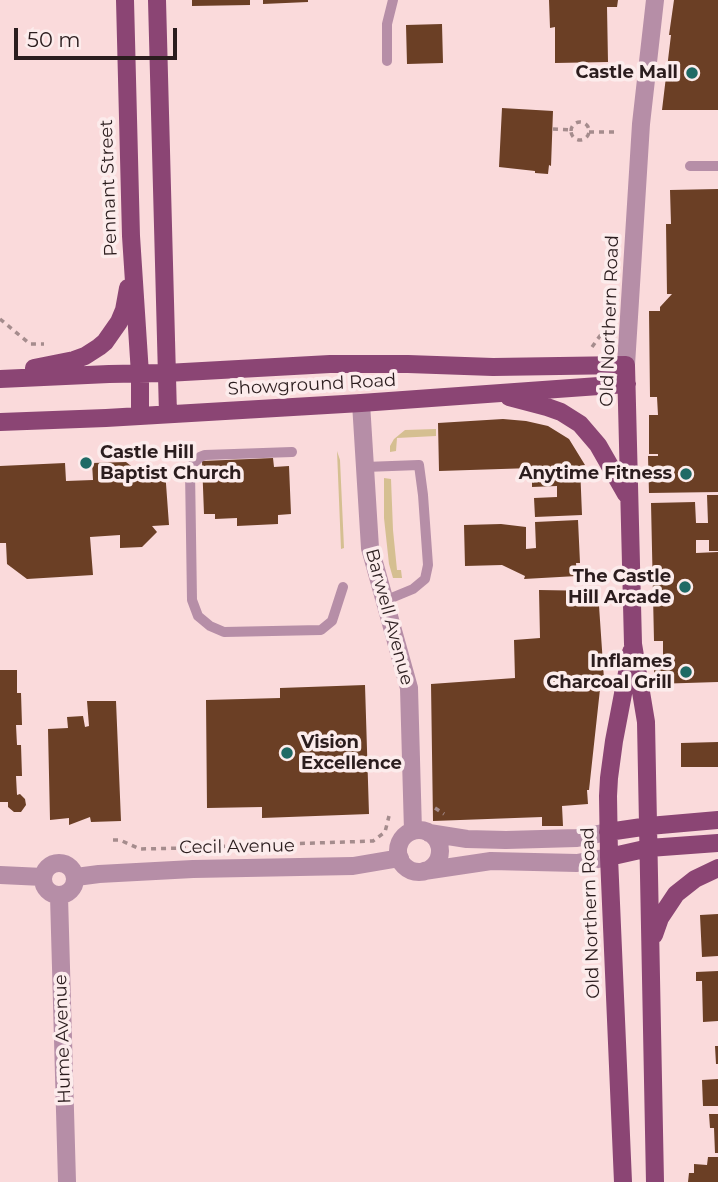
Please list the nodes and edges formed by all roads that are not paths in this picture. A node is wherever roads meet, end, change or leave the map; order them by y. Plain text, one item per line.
1 (125, 0) edge
2 (157, 0) edge
3 (393, 0) edge
4 (655, 0) edge
5 (387, 61) dead end
6 (690, 166) dead end
7 (718, 166) edge
8 (131, 236) junction
9 (626, 365) junction
10 (166, 373) junction
11 (140, 374) junction
12 (0, 377) edge
13 (627, 384) junction
14 (495, 393) junction
15 (361, 403) junction
16 (168, 414) junction
17 (140, 416) junction
18 (0, 422) edge
19 (292, 452) dead end
20 (365, 467) junction
21 (629, 499) junction
22 (343, 587) dead end
23 (384, 601) junction
24 (633, 644) junction
25 (718, 820) edge
26 (649, 826) junction
27 (421, 832) junction
28 (608, 832) junction
29 (718, 843) edge
30 (649, 848) junction
31 (609, 857) junction
32 (400, 858) junction
33 (718, 868) edge
34 (424, 871) junction
35 (0, 875) edge
36 (43, 877) junction
37 (76, 877) junction
38 (58, 896) junction
39 (651, 956) junction
40 (67, 1182) edge
41 (623, 1182) edge
42 (655, 1182) edge

1 - 8 main road, Pennant Street
2 - 10 main road
3 - 5 lane
4 - 9 street, Old Northern Road
6 - 7 lane
8 - 11 main road, Pennant Street
8 - 12 main road
9 - 10 main road, Showground Road
9 - 13 main road, Old Northern Road
10 - 11 main road, Showground Road
10 - 16 main road
11 - 12 main road, Showground Road
11 - 17 main road, Pennant Street
13 - 14 main road, Showground Road
13 - 21 main road, Old Northern Road
14 - 15 main road, Showground Road
14 - 21 main road
15 - 16 main road, Showground Road
15 - 20 street, Barwell Avenue
16 - 17 main road, Showground Road
17 - 18 main road, Showground Road
19 - 22 lane
20 - 23 street, Barwell Avenue
20 - 23 lane
21 - 24 main road, Old Northern Road
23 - 27 street, Barwell Avenue
24 - 26 main road, Old Northern Road
24 - 28 main road, Old Northern Road
25 - 26 main road
26 - 28 main road
26 - 30 main road, Old Northern Road
27 - 28 street
27 - 32 street
27 - 34 street
28 - 31 main road, Old Northern Road
29 - 30 main road
30 - 31 main road
30 - 39 main road, Old Northern Road
31 - 34 street
31 - 41 main road, Old Northern Road
32 - 34 street
32 - 37 street, Cecil Avenue
33 - 39 main road
35 - 36 street
36 - 37 street
36 - 38 street
37 - 38 street
38 - 40 street, Hume Avenue
39 - 42 main road, Old Northern Road

